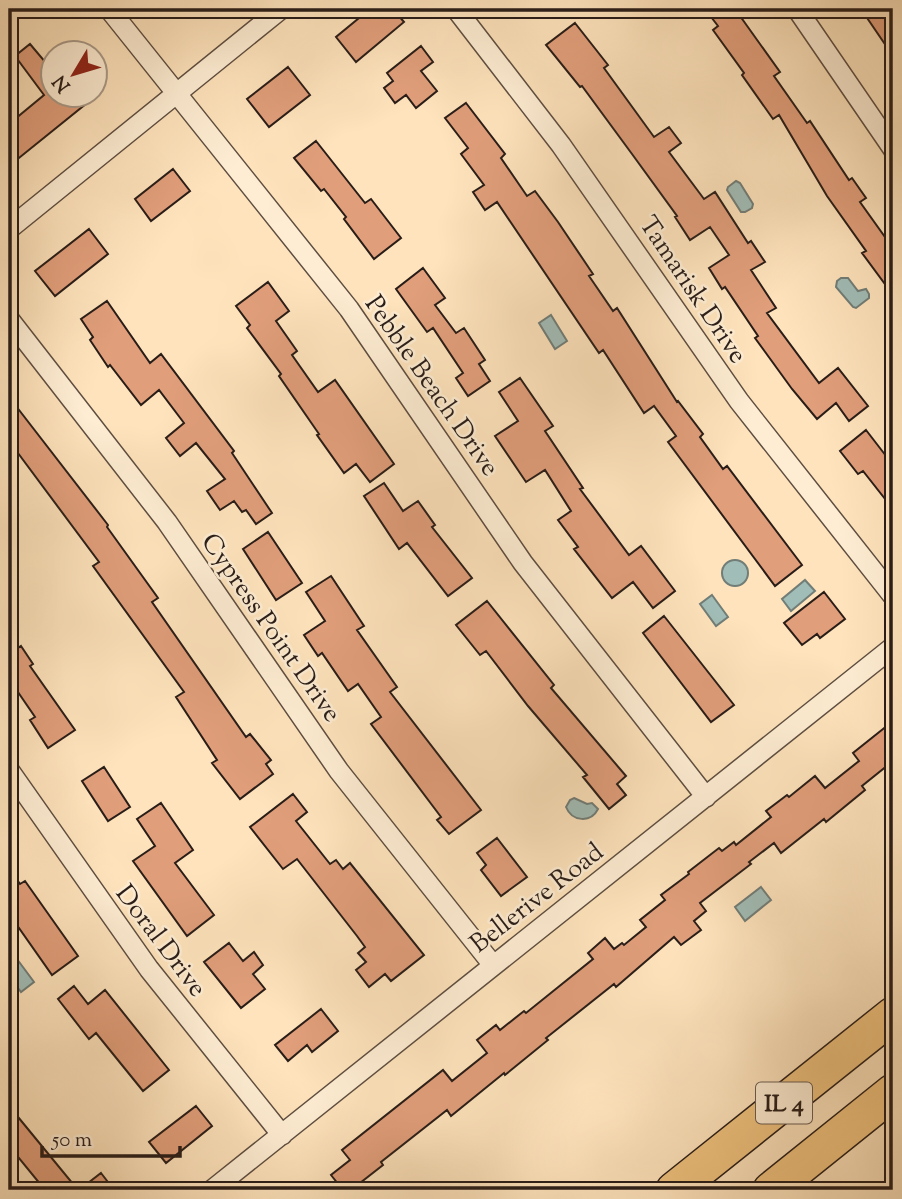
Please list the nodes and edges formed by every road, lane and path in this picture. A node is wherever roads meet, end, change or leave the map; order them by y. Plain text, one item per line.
1 (109, 9) edge
2 (281, 9) edge
3 (456, 9) edge
4 (797, 9) edge
5 (177, 93) junction
6 (893, 149) edge
7 (9, 229) edge
8 (9, 319) edge
9 (893, 596) edge
10 (893, 647) edge
11 (9, 770) edge
12 (706, 797) junction
13 (493, 965) junction
14 (893, 1015) edge
15 (893, 1092) edge
16 (282, 1135) junction
17 (212, 1190) edge
18 (674, 1190) edge
19 (771, 1190) edge

1 - 5 street, Pebble Beach Drive
2 - 5 street
3 - 9 street, Tamarisk Drive
4 - 6 street
5 - 7 street
5 - 12 street, Pebble Beach Drive
8 - 13 street, Cypress Point Drive
10 - 12 street, Bellerive Road
11 - 16 street, Doral Drive
12 - 13 street, Bellerive Road
13 - 16 street, Bellerive Road
14 - 18 highway, IL 4
15 - 19 highway, IL 4
16 - 17 street, Bellerive Road

